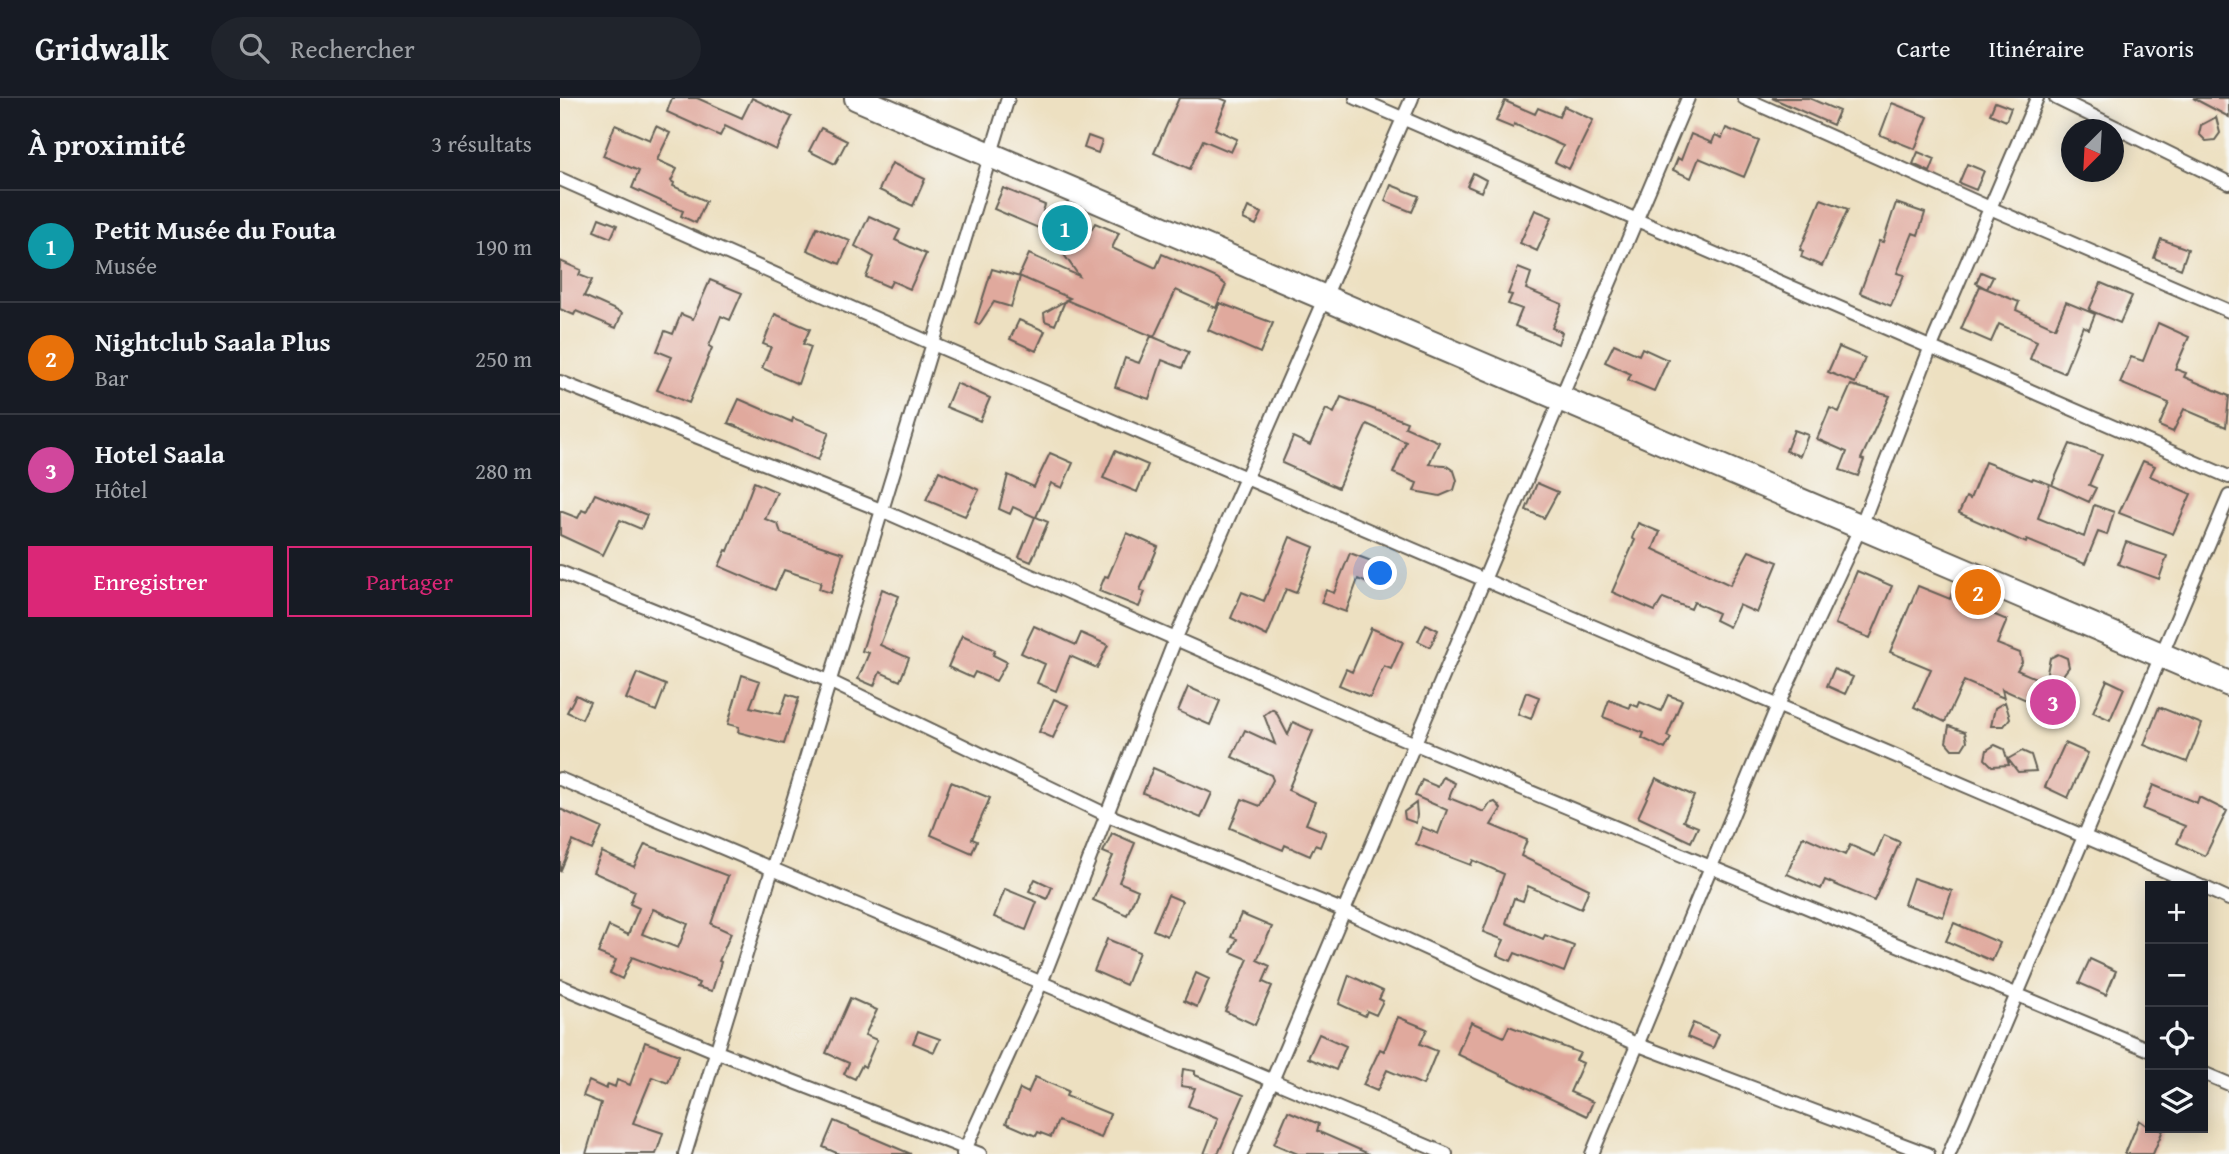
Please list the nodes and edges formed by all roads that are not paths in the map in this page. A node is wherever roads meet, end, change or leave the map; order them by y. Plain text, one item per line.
1 (857, 98) edge
2 (1008, 98) edge
3 (1356, 98) edge
4 (1412, 98) edge
5 (1688, 98) edge
6 (1744, 98) edge
7 (2037, 98) edge
8 (2056, 98) edge
9 (1404, 118) junction
10 (990, 155) junction
11 (560, 179) edge
12 (2229, 183) edge
13 (1990, 208) junction
14 (1636, 220) junction
15 (1326, 299) junction
16 (2229, 311) edge
17 (933, 344) junction
18 (1930, 349) junction
19 (560, 382) edge
20 (1562, 396) junction
21 (2229, 477) edge
22 (1245, 478) junction
23 (2229, 496) edge
24 (881, 510) junction
25 (1861, 526) junction
26 (560, 572) edge
27 (1484, 580) junction
28 (1175, 640) junction
29 (2162, 656) junction
30 (829, 681) junction
31 (2229, 684) edge
32 (1777, 705) junction
33 (1413, 743) junction
34 (560, 779) edge
35 (1105, 814) junction
36 (2084, 837) junction
37 (1709, 868) junction
38 (771, 869) junction
39 (2187, 881) edge
40 (2208, 890) edge
41 (2229, 899) edge
42 (1342, 910) junction
43 (1041, 983) junction
44 (560, 986) edge
45 (2018, 994) junction
46 (1636, 1044) junction
47 (2145, 1048) edge
48 (715, 1051) junction
49 (2208, 1075) edge
50 (1271, 1080) junction
51 (2229, 1084) edge
52 (964, 1151) edge
53 (685, 1154) edge
54 (980, 1154) edge
55 (1241, 1154) edge
56 (1446, 1154) edge
57 (1592, 1154) edge
58 (1927, 1154) edge
59 (1949, 1154) edge

1 - 10 highway
2 - 10 street
3 - 9 street
4 - 9 street
5 - 14 street
6 - 13 street
7 - 13 street
8 - 12 street
9 - 14 street
9 - 15 street
10 - 15 highway
10 - 17 street
11 - 17 street
13 - 16 street
13 - 18 street
14 - 18 street
14 - 20 street
15 - 20 highway
15 - 22 street
17 - 22 street
17 - 24 street
18 - 21 street
18 - 25 street
19 - 24 street
20 - 25 highway
20 - 27 street
22 - 27 street
22 - 28 street
23 - 29 street
24 - 28 street
24 - 30 street
25 - 29 highway
25 - 32 street
26 - 30 street
27 - 32 street
27 - 33 street
28 - 33 street
28 - 35 street
29 - 31 highway
29 - 36 street
30 - 35 street
30 - 38 street
32 - 36 street
32 - 37 street
33 - 37 street
33 - 42 street
34 - 38 street
35 - 42 street
35 - 43 street
36 - 39 street
36 - 45 street
37 - 45 street
37 - 46 street
38 - 43 street
38 - 48 street
40 - 41 street
42 - 46 street
42 - 50 street
43 - 50 street
43 - 52 street
44 - 48 street
45 - 47 street
45 - 59 street
46 - 57 street
46 - 58 street
48 - 52 street
48 - 53 street
49 - 51 street
50 - 55 street
50 - 56 street
52 - 54 street

